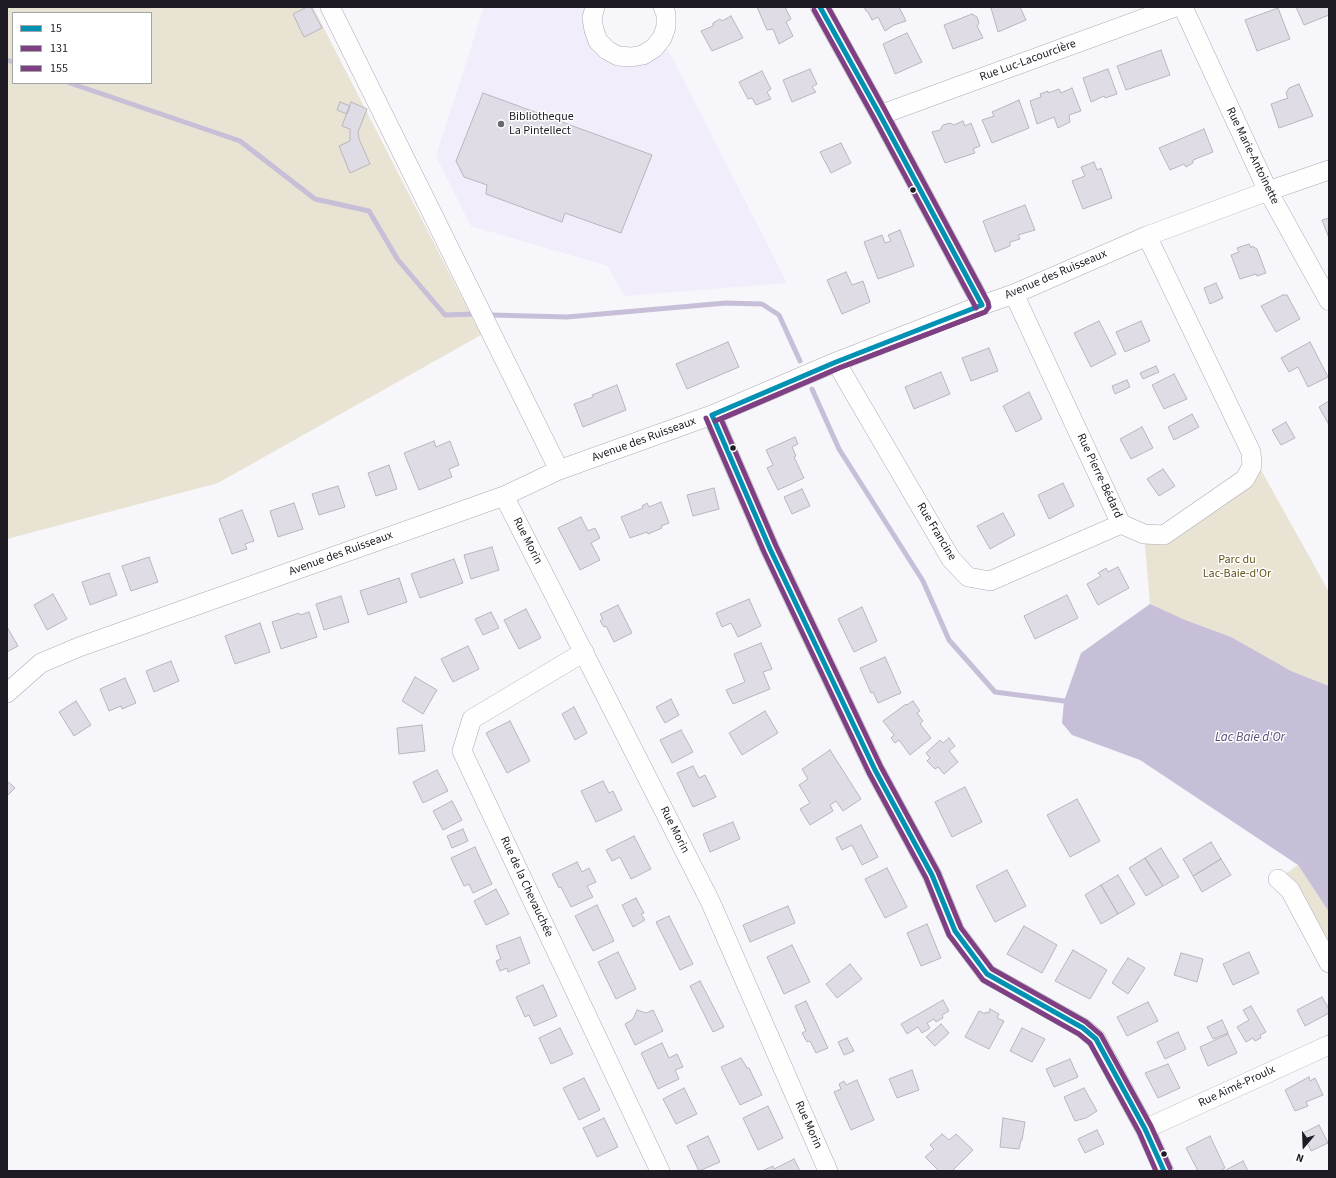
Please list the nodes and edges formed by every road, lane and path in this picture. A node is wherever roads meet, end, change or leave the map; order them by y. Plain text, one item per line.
1 (330, 7) edge
2 (595, 7) edge
3 (663, 7) edge
4 (820, 7) edge
5 (1175, 7) edge
6 (1183, 7) edge
7 (880, 115) junction
8 (1329, 170) edge
9 (1268, 191) junction
10 (1147, 236) junction
11 (1014, 294) junction
12 (1329, 301) edge
13 (982, 305) junction
14 (836, 362) junction
15 (712, 415) junction
16 (559, 470) junction
17 (504, 496) junction
18 (1121, 524) junction
19 (584, 652) junction
20 (7, 693) edge
21 (1278, 879) dead end
22 (1329, 963) edge
23 (1329, 1045) edge
24 (1145, 1129) junction
25 (660, 1171) edge
26 (828, 1171) edge
27 (1164, 1171) edge

1 - 16 street
2 - 3 street
4 - 7 street
5 - 7 street, Rue Luc-Lacourcière
6 - 9 street, Rue Marie-Antoinette
7 - 13 street
8 - 9 street, Avenue des Ruisseaux
9 - 10 street, Avenue des Ruisseaux
9 - 12 street, Rue Marie-Antoinette
10 - 11 street, Avenue des Ruisseaux
10 - 18 street, Rue Pierre-Bédard
11 - 13 street, Avenue des Ruisseaux
11 - 18 street, Rue Pierre-Bédard
13 - 14 street, Avenue des Ruisseaux
14 - 15 street, Avenue des Ruisseaux
14 - 18 street, Rue Francine
15 - 16 street, Avenue des Ruisseaux
15 - 24 street
16 - 17 street, Avenue des Ruisseaux
17 - 19 street, Rue Morin
17 - 20 street, Avenue des Ruisseaux
19 - 25 street, Rue de la Chevauchée
19 - 26 street, Rue Morin
21 - 22 street
23 - 24 street, Rue Aimé-Proulx
24 - 27 street

